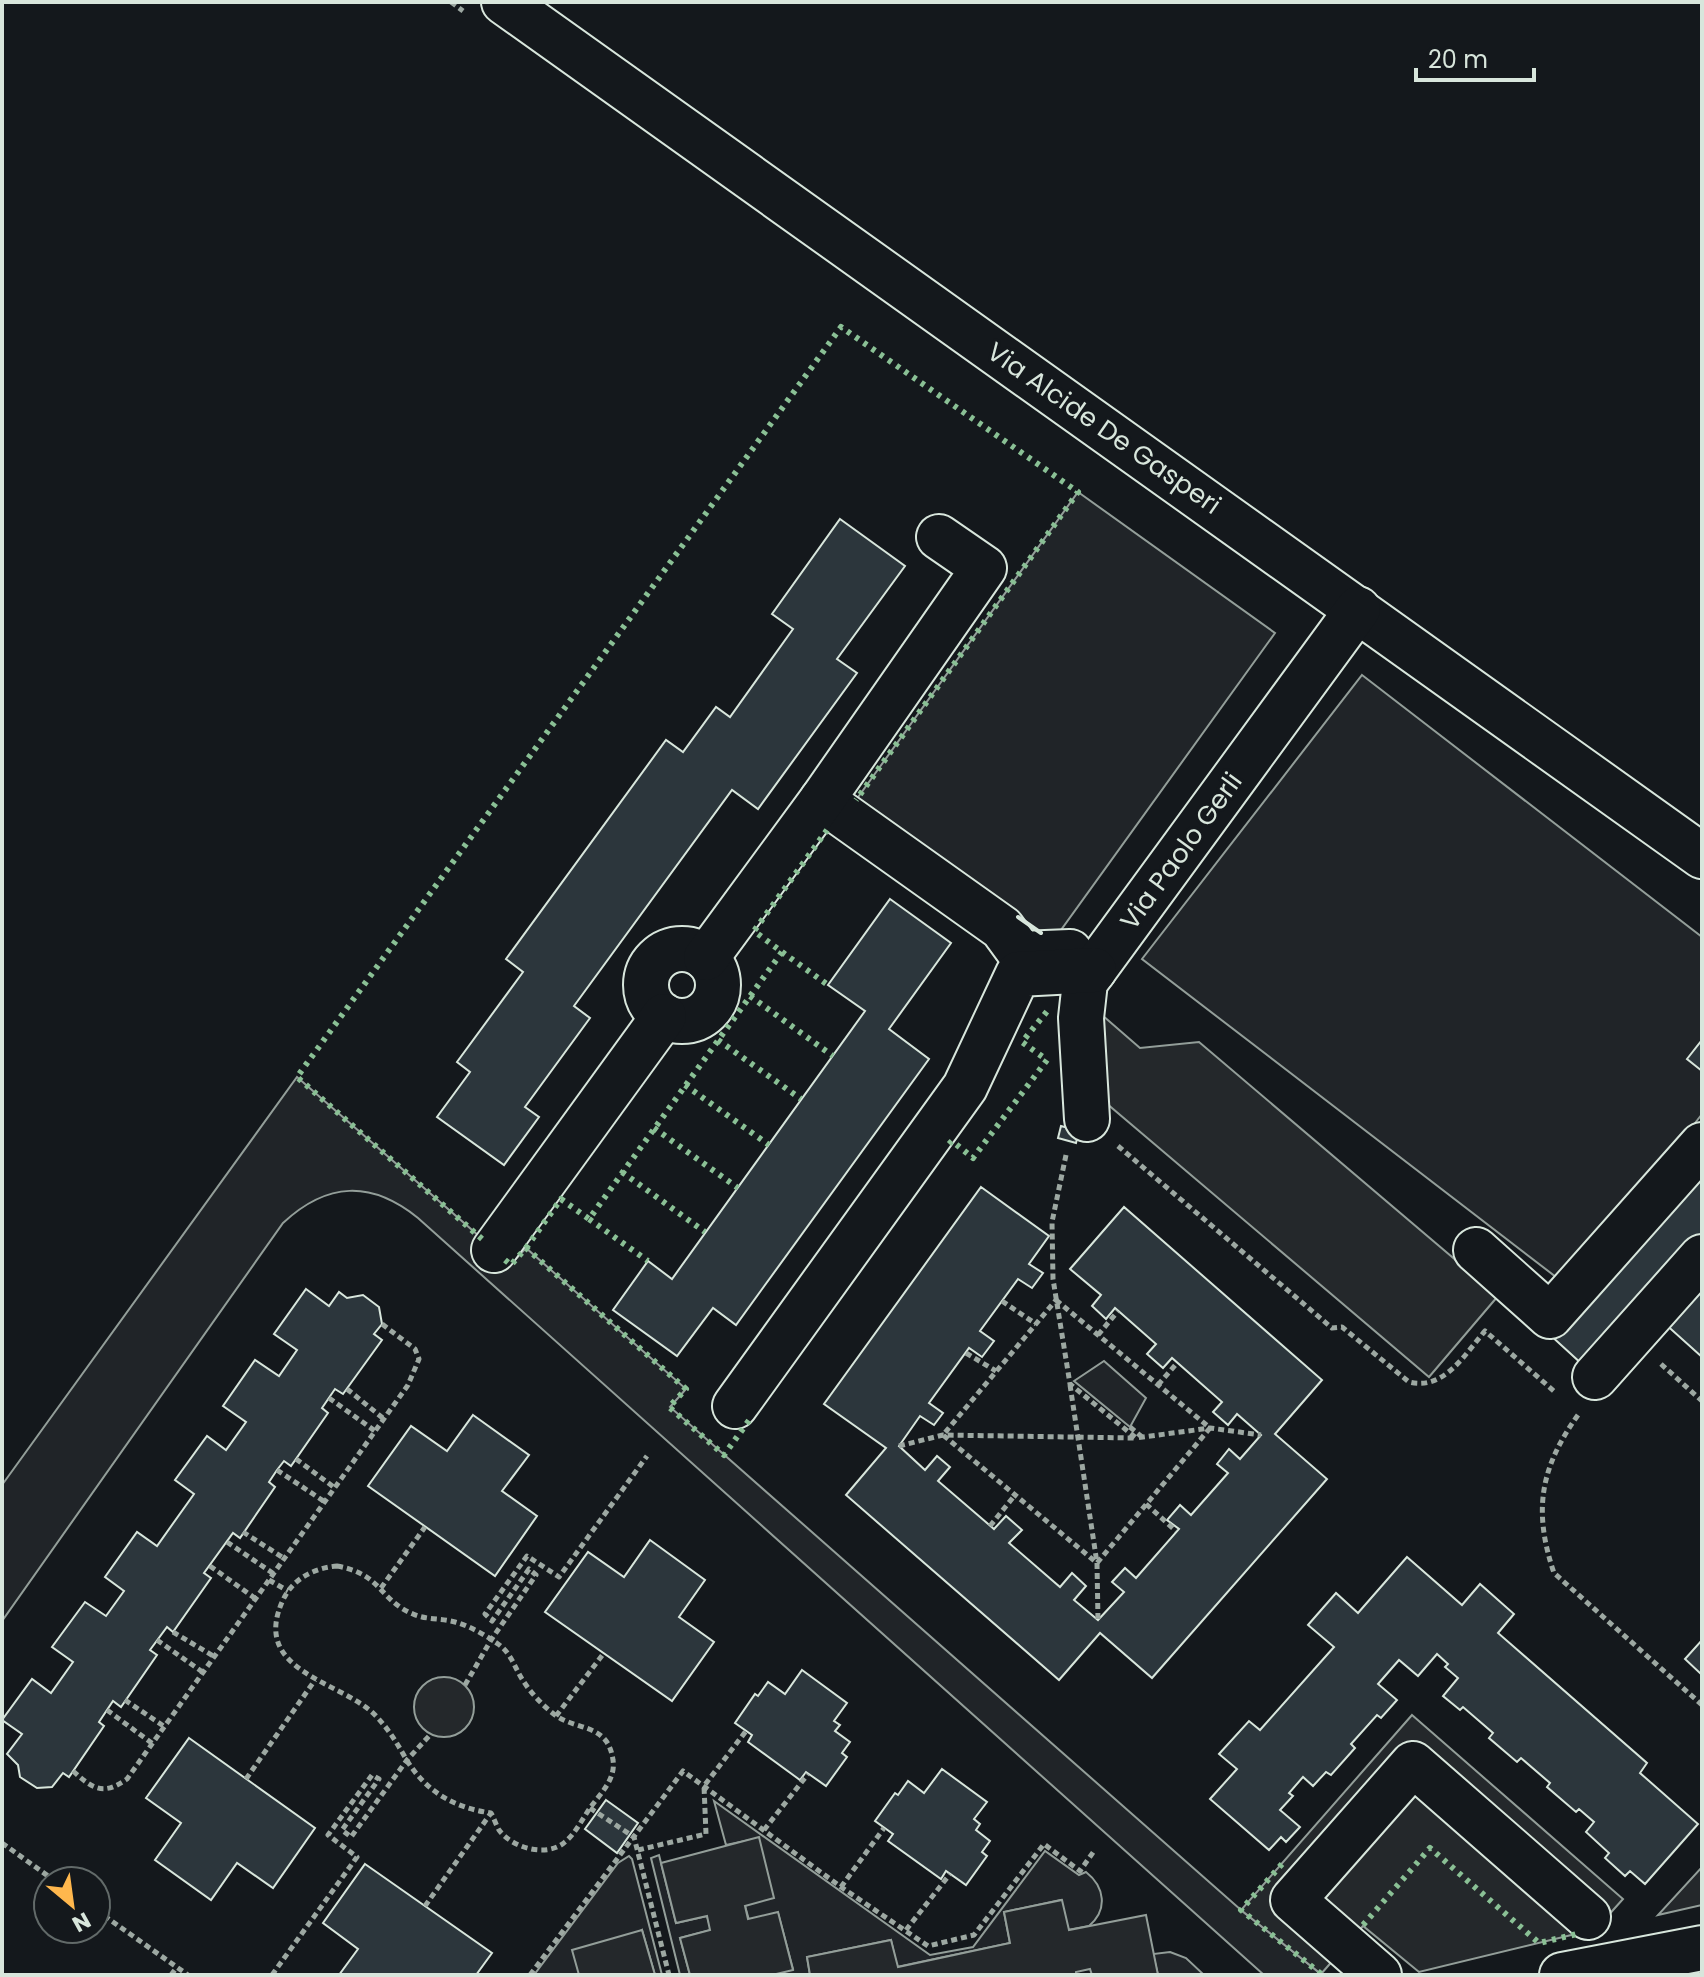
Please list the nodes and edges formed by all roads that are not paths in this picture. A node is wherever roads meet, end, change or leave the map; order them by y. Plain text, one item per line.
1 (504, 2) edge
2 (939, 537) dead end
3 (1358, 609) junction
4 (822, 800) junction
5 (1702, 856) edge
6 (1101, 960) junction
7 (1020, 964) junction
8 (1087, 1119) road end
9 (1701, 1148) edge
10 (494, 1250) dead end
11 (1476, 1250) dead end
12 (1702, 1257) edge
13 (1573, 1391) road end
14 (735, 1406) dead end
15 (1588, 1917) dead end
16 (1702, 1948) edge
17 (1379, 1975) edge
18 (1562, 1975) edge

1 - 3 street, Via Alcide De Gasperi
2 - 4 street
3 - 5 street, Via Alcide De Gasperi
3 - 6 street, Via Paolo Gerli
4 - 7 street
4 - 10 street
6 - 7 street
6 - 8 street, Via Paolo Gerli
7 - 14 street
9 - 11 street
12 - 13 street
15 - 17 street
16 - 18 street

